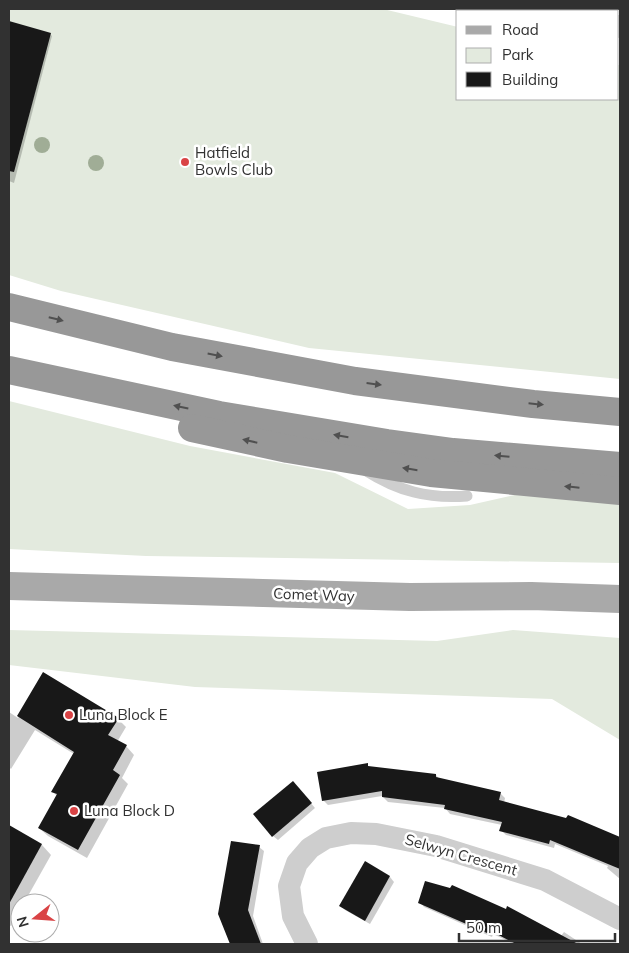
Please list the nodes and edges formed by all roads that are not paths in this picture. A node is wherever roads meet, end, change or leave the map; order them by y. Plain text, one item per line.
1 (9, 307) edge
2 (13, 371) edge
3 (620, 412) edge
4 (349, 460) junction
5 (620, 466) edge
6 (620, 491) edge
7 (466, 496) dead end
8 (9, 586) edge
9 (620, 599) edge
10 (620, 919) edge
11 (307, 944) edge

1 -> 3 highway
4 -> 2 highway
5 -> 2 highway
6 -> 4 highway
4 - 7 lane
8 - 9 main road, Comet Way
10 - 11 street, Selwyn Crescent

